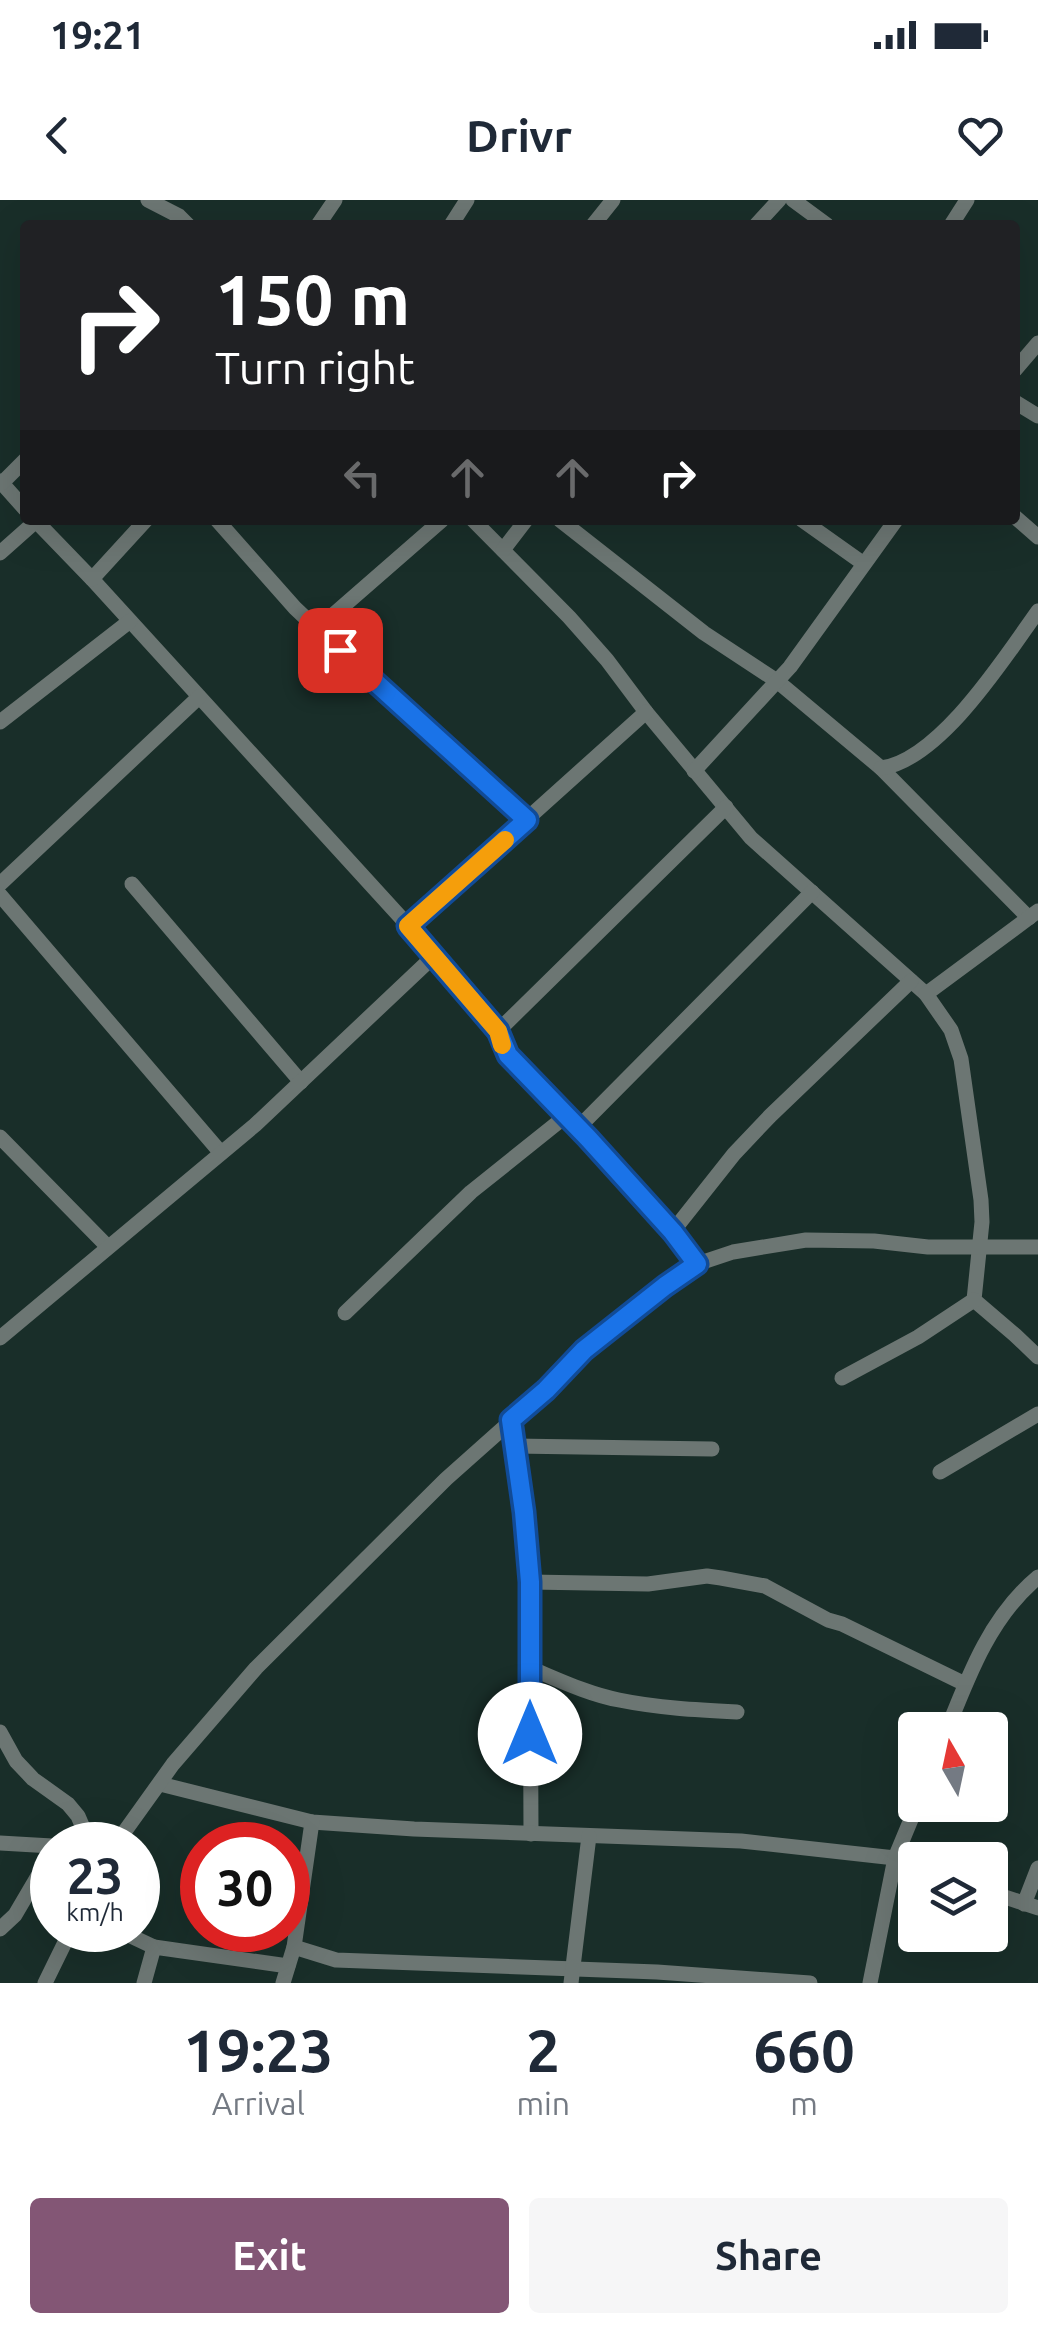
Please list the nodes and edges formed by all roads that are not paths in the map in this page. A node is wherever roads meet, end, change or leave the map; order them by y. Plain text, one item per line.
1 (148, 200) edge
2 (191, 200) edge
3 (612, 200) edge
4 (779, 200) edge
5 (793, 200) edge
6 (184, 220) edge
7 (597, 220) edge
8 (761, 220) edge
9 (821, 220) edge
10 (1038, 342) edge
11 (1020, 364) edge
12 (20, 465) edge
13 (1, 482) edge
14 (20, 503) edge
15 (30, 525) edge
16 (40, 525) edge
17 (141, 525) edge
18 (221, 525) edge
19 (436, 525) edge
20 (478, 525) edge
21 (522, 525) edge
22 (566, 525) edge
23 (809, 525) edge
24 (892, 525) edge
25 (503, 550) junction
26 (0, 553) edge
27 (864, 564) junction
28 (92, 578) junction
29 (1038, 612) edge
30 (130, 621) junction
31 (318, 629) junction
32 (777, 681) junction
33 (199, 697) junction
34 (646, 712) junction
35 (0, 722) edge
36 (882, 768) junction
37 (694, 771) junction
38 (726, 807) junction
39 (527, 820) junction
40 (0, 884) edge
41 (132, 884) dead end
42 (812, 892) junction
43 (0, 895) edge
44 (1034, 914) edge
45 (408, 926) junction
46 (435, 956) junction
47 (911, 981) junction
48 (926, 994) junction
49 (498, 1031) junction
50 (300, 1082) junction
51 (566, 1116) junction
52 (578, 1128) junction
53 (0, 1136) edge
54 (221, 1154) junction
55 (673, 1232) junction
56 (108, 1247) junction
57 (1038, 1247) edge
58 (980, 1248) junction
59 (697, 1264) junction
60 (974, 1300) junction
61 (345, 1313) dead end
62 (0, 1338) edge
63 (1038, 1358) edge
64 (842, 1378) dead end
65 (1038, 1414) edge
66 (511, 1420) junction
67 (514, 1446) junction
68 (712, 1450) dead end
69 (940, 1472) dead end
70 (1038, 1576) edge
71 (530, 1582) junction
72 (530, 1668) junction
73 (965, 1684) junction
74 (736, 1712) dead end
75 (954, 1712) edge
76 (0, 1732) edge
77 (160, 1784) junction
78 (81, 1822) edge
79 (132, 1822) edge
80 (312, 1822) junction
81 (910, 1822) edge
82 (531, 1834) junction
83 (310, 1836) edge
84 (589, 1836) junction
85 (0, 1843) edge
86 (30, 1846) edge
87 (896, 1858) junction
88 (1038, 1868) edge
89 (30, 1890) edge
90 (1031, 1906) edge
91 (0, 1930) edge
92 (160, 1948) edge
93 (60, 1952) edge
94 (153, 1952) edge
95 (292, 1952) edge
96 (310, 1952) edge
97 (288, 1966) junction
98 (572, 1976) edge
99 (44, 1983) edge
100 (144, 1983) edge
101 (283, 1983) edge
102 (810, 1983) edge
103 (870, 1983) edge

1 - 6 street
2 - 6 street
3 - 7 street
4 - 8 street
5 - 9 street
10 - 11 street
12 - 13 street
13 - 14 street
15 - 26 street
16 - 28 street
17 - 28 street
18 - 31 street
19 - 31 street
20 - 25 street
21 - 25 street
22 - 32 street
23 - 27 street
24 - 27 street
25 - 34 street
27 - 32 street
28 - 30 street
29 - 36 street
30 - 33 street
30 - 35 street
31 - 39 street
32 - 36 street
32 - 37 street
33 - 40 street
33 - 45 street
34 - 37 street
34 - 39 street
36 - 44 street
37 - 38 street
38 - 42 street
38 - 49 street
39 - 45 street
41 - 50 street
42 - 47 street
42 - 52 street
43 - 54 street
44 - 48 street
45 - 46 street
46 - 49 street
46 - 50 street
47 - 48 street
47 - 55 street
48 - 58 street
49 - 51 street
50 - 54 street
51 - 52 street
51 - 61 street
52 - 55 street
53 - 56 street
54 - 56 street
55 - 59 street
56 - 62 street
57 - 58 street
58 - 59 street
58 - 60 street
59 - 66 street
60 - 63 street
60 - 64 street
65 - 69 street
66 - 67 street
66 - 77 street
67 - 68 street
67 - 71 street
70 - 73 street
71 - 72 street
71 - 73 street
72 - 74 street
72 - 82 street
73 - 75 street
76 - 78 street
77 - 79 street
77 - 80 street
80 - 82 street
80 - 83 street
81 - 87 street
82 - 84 street
84 - 87 street
84 - 98 street
85 - 86 street
87 - 103 street
88 - 90 street
89 - 91 street
92 - 97 street
93 - 99 street
94 - 100 street
95 - 97 street
96 - 98 street
97 - 101 street
98 - 102 street

